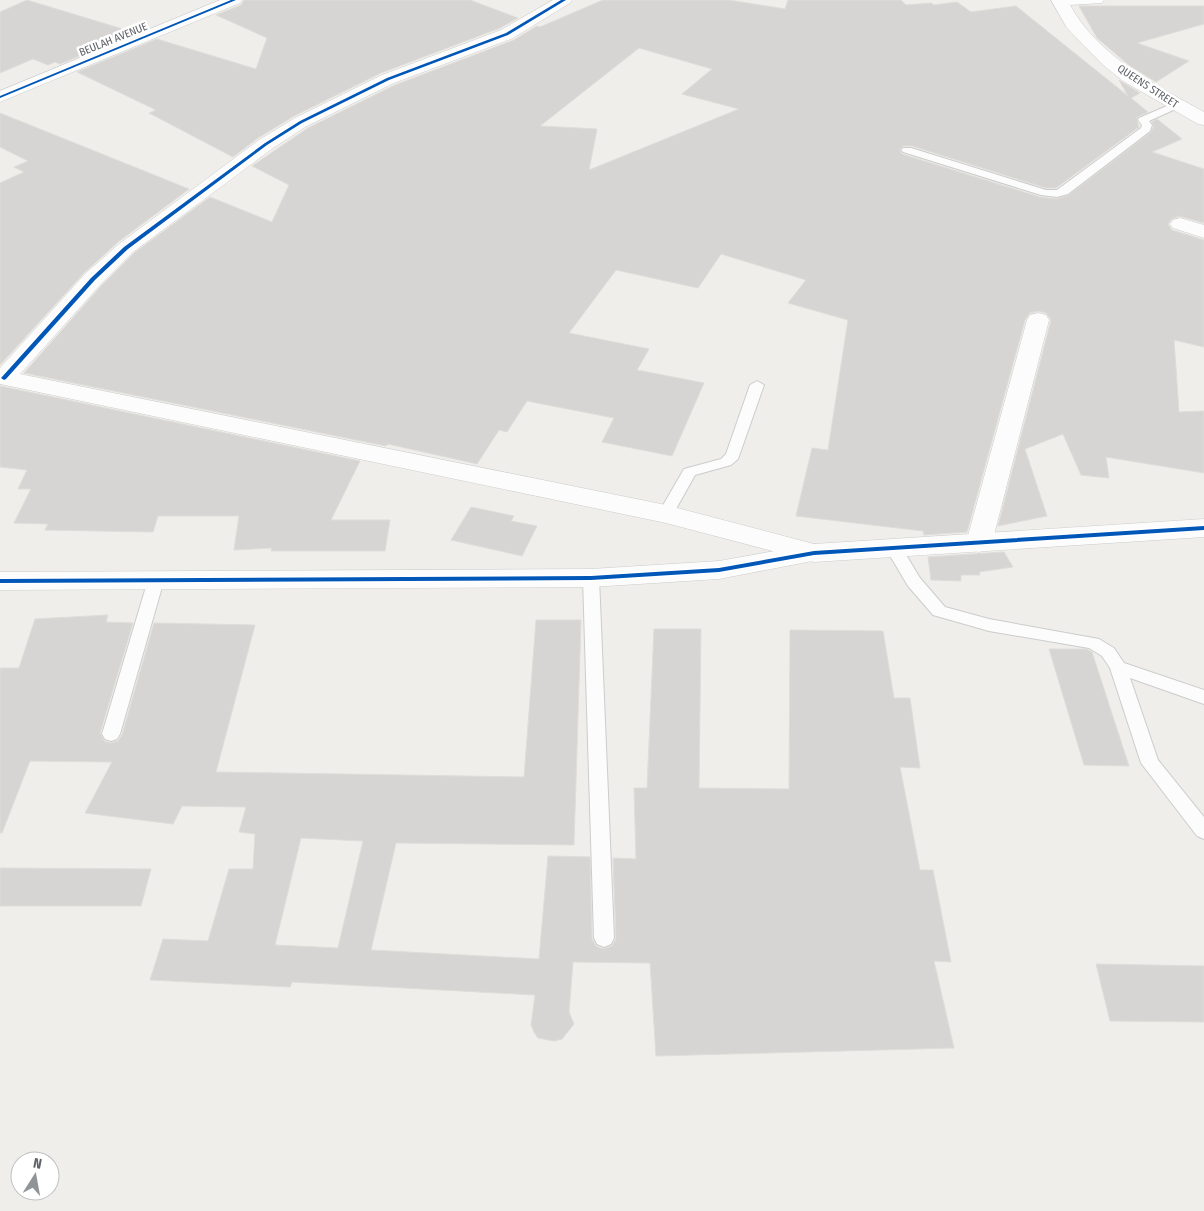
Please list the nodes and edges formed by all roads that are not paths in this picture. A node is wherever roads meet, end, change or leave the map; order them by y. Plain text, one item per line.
1 (234, 0) edge
2 (564, 0) edge
3 (1059, 0) edge
4 (1096, 0) edge
5 (0, 97) edge
6 (1176, 105) junction
7 (1204, 120) edge
8 (907, 150) dead end
9 (1180, 224) dead end
10 (1204, 232) edge
11 (1038, 320) dead end
12 (2, 378) edge
13 (756, 384) dead end
14 (666, 514) junction
15 (1204, 528) edge
16 (980, 544) junction
17 (894, 549) junction
18 (814, 553) junction
19 (591, 578) junction
20 (156, 580) junction
21 (0, 581) edge
22 (1118, 667) junction
23 (1204, 698) edge
24 (111, 734) dead end
25 (1204, 830) edge
26 (604, 938) dead end

1 - 5 street, BEULAH AVENUE
2 - 12 street
3 - 4 street
3 - 6 street, QUEENS STREET
6 - 7 street, QUEENS STREET
6 - 8 lane
9 - 10 street
11 - 16 street
12 - 14 street
13 - 14 lane
14 - 18 street
15 - 16 street
16 - 17 street
17 - 18 street
17 - 22 lane
18 - 19 street
19 - 20 street
19 - 26 lane
20 - 21 street
20 - 24 lane
22 - 23 lane
22 - 25 lane

